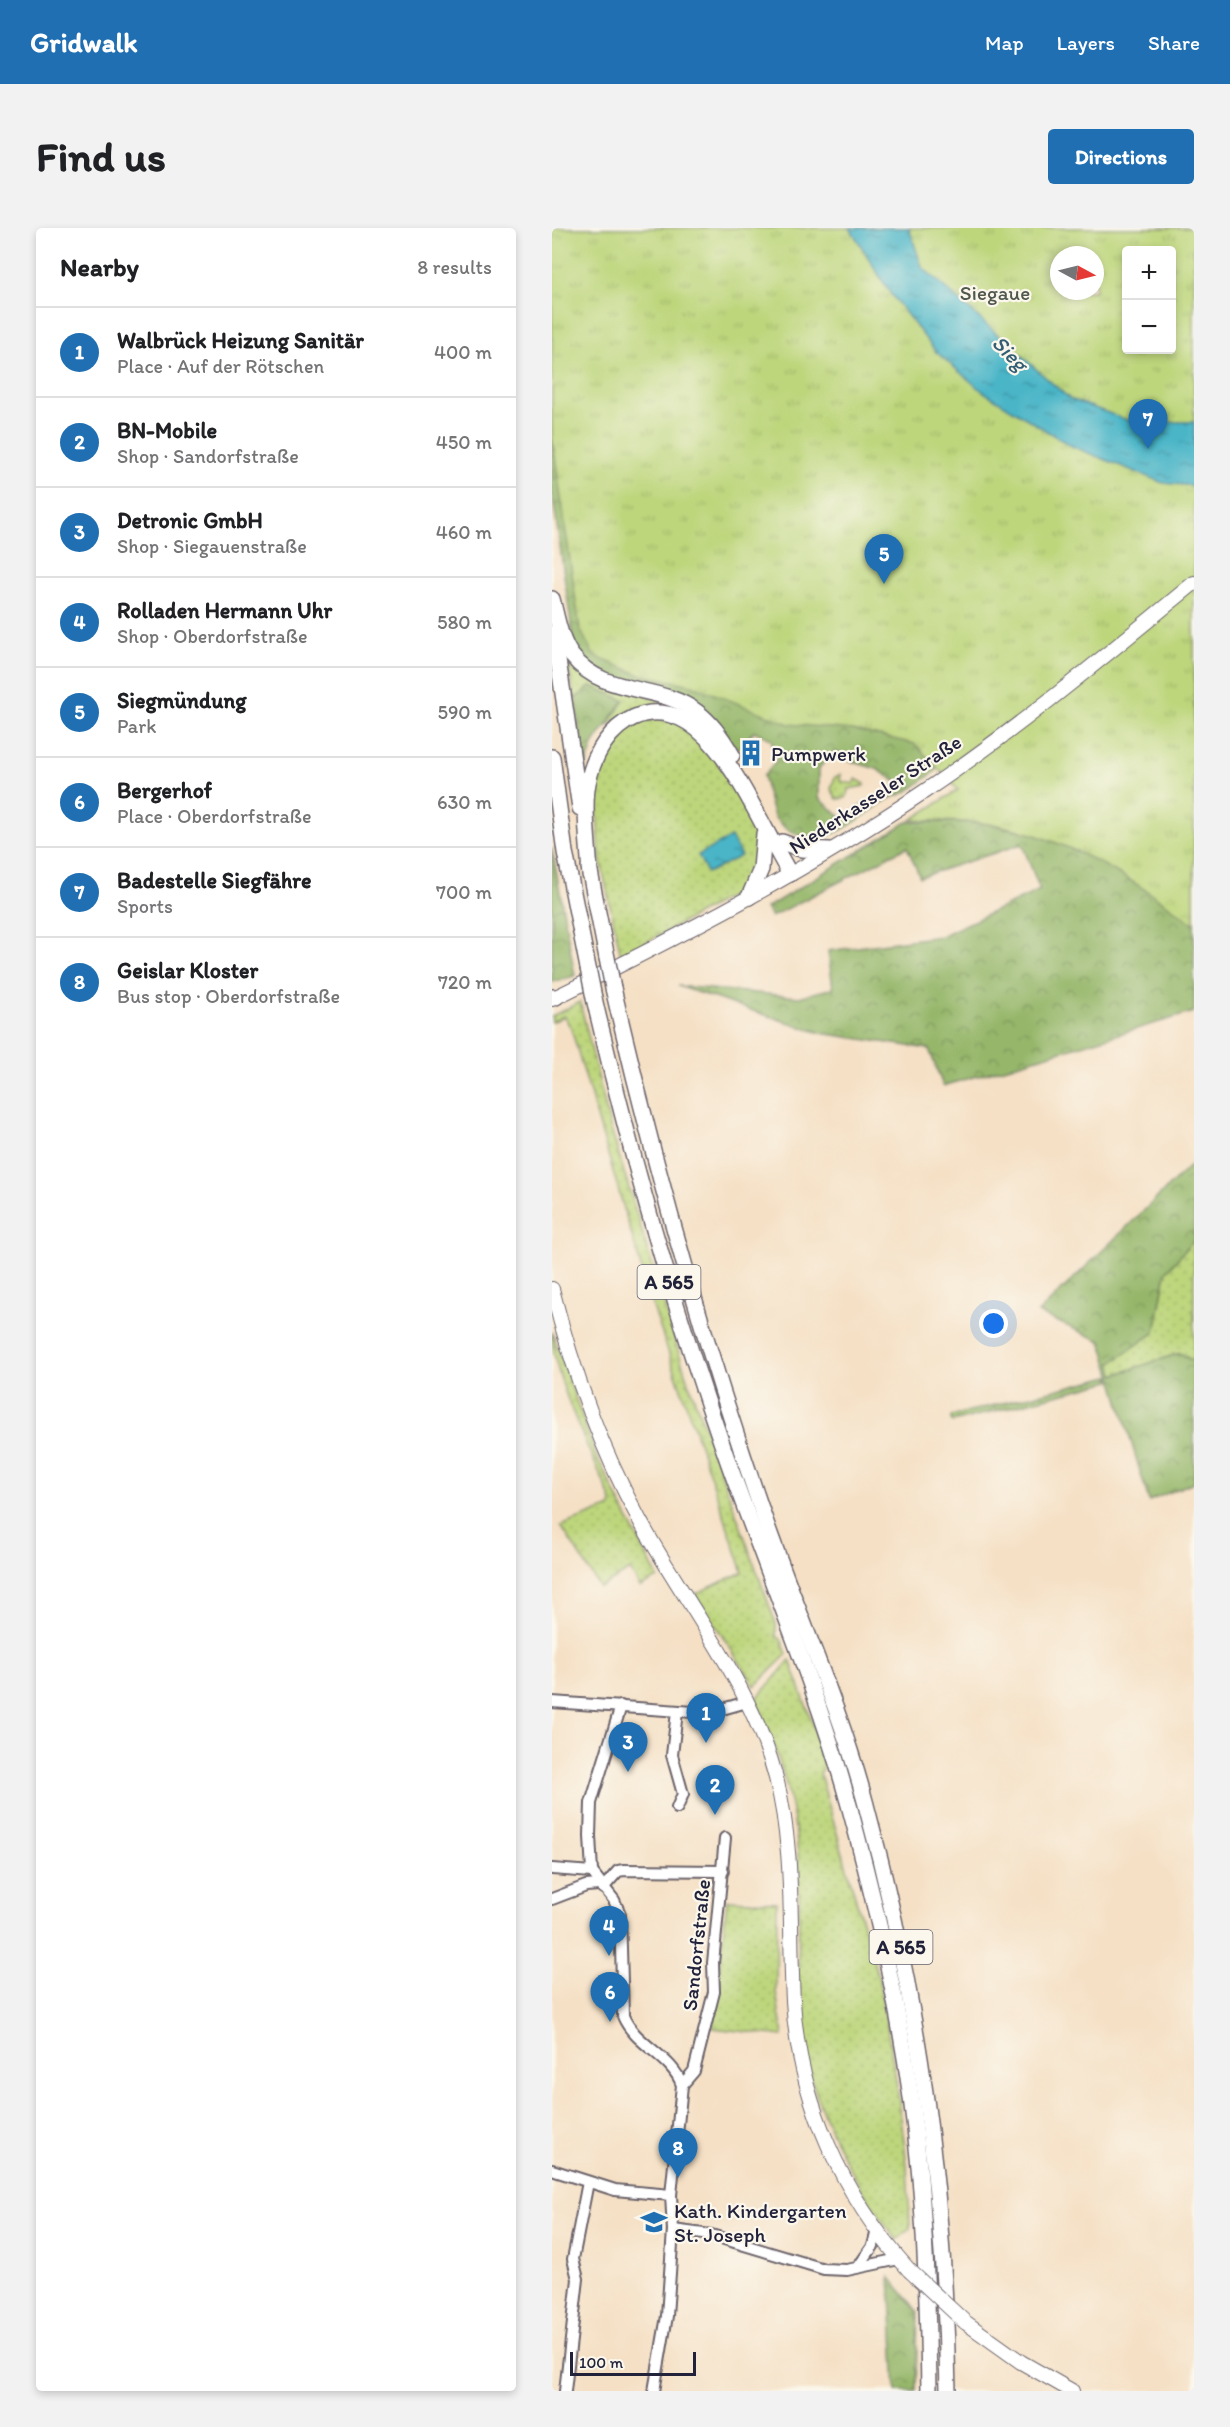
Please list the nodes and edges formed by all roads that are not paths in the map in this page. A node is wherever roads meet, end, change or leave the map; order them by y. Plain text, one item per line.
1 (1194, 583) edge
2 (552, 600) edge
3 (552, 614) edge
4 (552, 757) edge
5 (552, 812) edge
6 (764, 831) junction
7 (782, 842) junction
8 (829, 850) junction
9 (565, 852) junction
10 (794, 872) junction
11 (590, 875) junction
12 (749, 897) junction
13 (553, 998) edge
14 (552, 1289) edge
15 (552, 1702) edge
16 (747, 1702) junction
17 (621, 1706) junction
18 (676, 1712) junction
19 (677, 1808) dead end
20 (725, 1838) dead end
21 (552, 1869) edge
22 (723, 1871) junction
23 (592, 1872) junction
24 (601, 1886) junction
25 (552, 1899) edge
26 (682, 2085) junction
27 (552, 2170) edge
28 (588, 2182) junction
29 (671, 2196) junction
30 (673, 2230) junction
31 (877, 2230) junction
32 (899, 2259) junction
33 (859, 2266) junction
34 (566, 2391) edge
35 (654, 2391) edge
36 (929, 2391) edge
37 (948, 2391) edge
38 (1072, 2391) edge

1 - 8 main road, Niederkasseler Straße
2 - 7 highway
3 - 11 highway, A 565
4 - 9 highway, A 565
5 - 9 highway
6 - 10 highway
6 - 11 highway
6 - 12 highway
7 - 8 highway
7 - 10 highway
8 - 10 main road, Niederkasseler Straße
9 - 36 highway, A 565, bridge
10 - 12 main road, Niederkasseler Straße
11 - 37 highway, A 565, bridge
12 - 13 main road, Niederkasseler Straße
14 - 16 main road
15 - 17 street
16 - 18 street
16 - 31 main road
17 - 18 street
17 - 23 street
18 - 19 street
20 - 22 street, Sandorfstraße
21 - 23 street
22 - 24 street
22 - 26 street, Sandorfstraße
23 - 24 street
24 - 25 street
24 - 26 street
26 - 29 street
27 - 28 street
28 - 29 street
28 - 34 street
29 - 30 street
30 - 33 street
30 - 35 street
31 - 32 main road
31 - 33 street
32 - 33 street
32 - 38 main road, bridge

